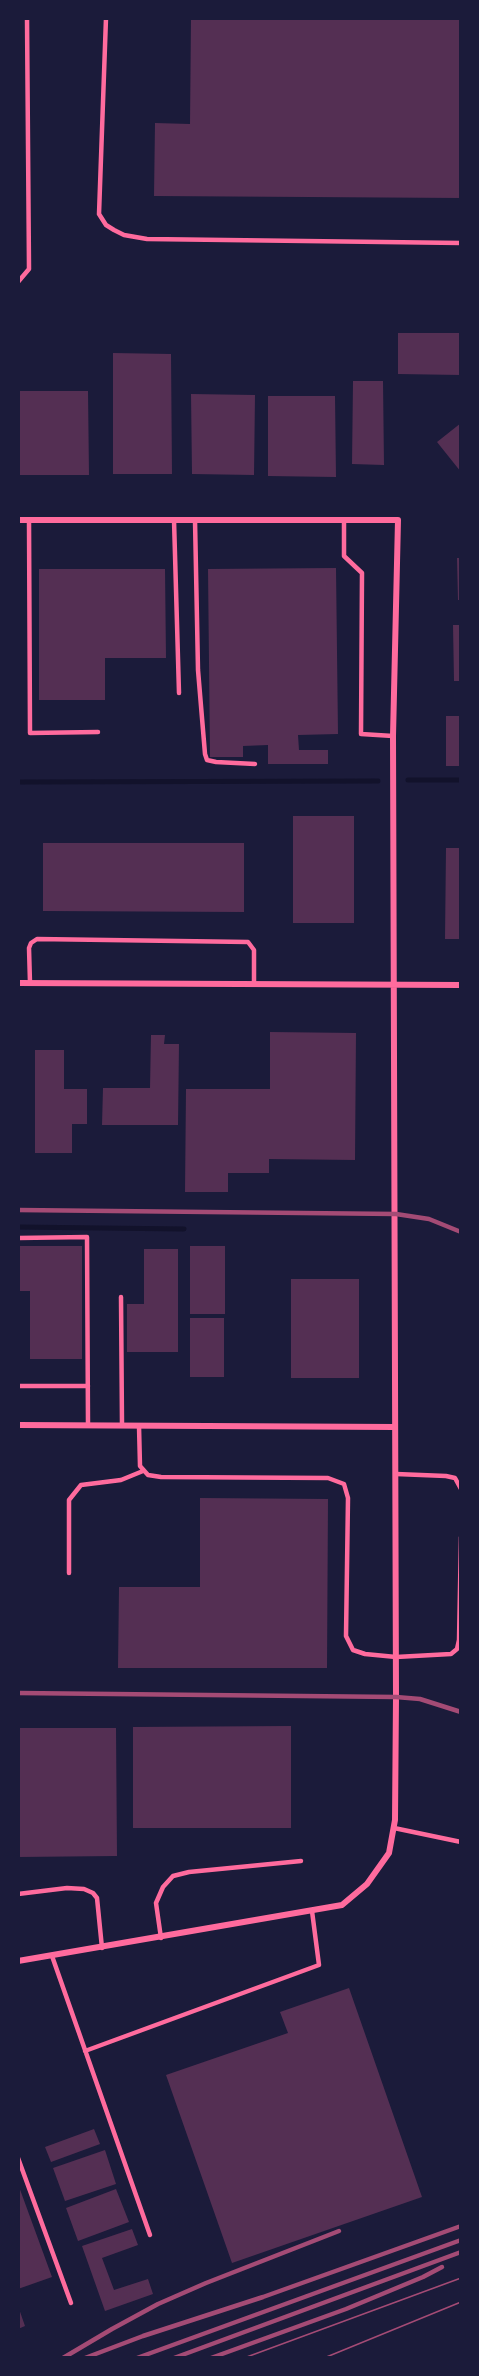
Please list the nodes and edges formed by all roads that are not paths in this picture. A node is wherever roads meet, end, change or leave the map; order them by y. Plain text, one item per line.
1 (27, 18) edge
2 (106, 18) edge
3 (461, 243) edge
4 (18, 282) edge
5 (18, 520) edge
6 (29, 520) junction
7 (174, 520) junction
8 (195, 520) junction
9 (344, 520) junction
10 (179, 693) dead end
11 (98, 732) dead end
12 (393, 736) junction
13 (255, 764) dead end
14 (18, 983) edge
15 (30, 983) junction
16 (254, 984) junction
17 (394, 985) junction
18 (461, 985) edge
19 (18, 1238) edge
20 (121, 1297) dead end
21 (18, 1386) edge
22 (88, 1386) junction
23 (18, 1425) edge
24 (88, 1425) junction
25 (122, 1425) junction
26 (139, 1426) junction
27 (395, 1427) junction
28 (143, 1471) junction
29 (396, 1474) junction
30 (461, 1489) edge
31 (461, 1536) edge
32 (69, 1574) dead end
33 (396, 1657) junction
34 (394, 1828) junction
35 (461, 1842) edge
36 (301, 1861) dead end
37 (18, 1894) edge
38 (312, 1911) junction
39 (161, 1938) junction
40 (102, 1948) junction
41 (52, 1956) junction
42 (18, 1962) edge
43 (85, 2051) junction
44 (18, 2158) edge
45 (150, 2235) dead end
46 (71, 2303) dead end

1 - 4 lane
2 - 3 lane
5 - 6 street
6 - 7 street
6 - 11 lane
7 - 8 street
7 - 10 lane
8 - 9 street
8 - 13 lane
9 - 12 lane
9 - 12 street
12 - 17 street
14 - 15 street
15 - 16 street
15 - 16 lane
16 - 17 street
17 - 18 street
17 - 27 street
19 - 22 lane
20 - 25 lane
21 - 22 lane
22 - 24 lane
23 - 24 street
24 - 25 street
25 - 26 street
26 - 27 street
26 - 28 lane
27 - 29 street
28 - 32 lane
28 - 33 lane
29 - 30 lane
29 - 33 street
31 - 33 lane
33 - 34 street
34 - 35 lane
34 - 38 street
36 - 39 lane
37 - 40 lane
38 - 39 street
38 - 43 lane
39 - 40 street
40 - 41 street
41 - 42 street
41 - 43 lane
43 - 45 lane
44 - 46 lane

